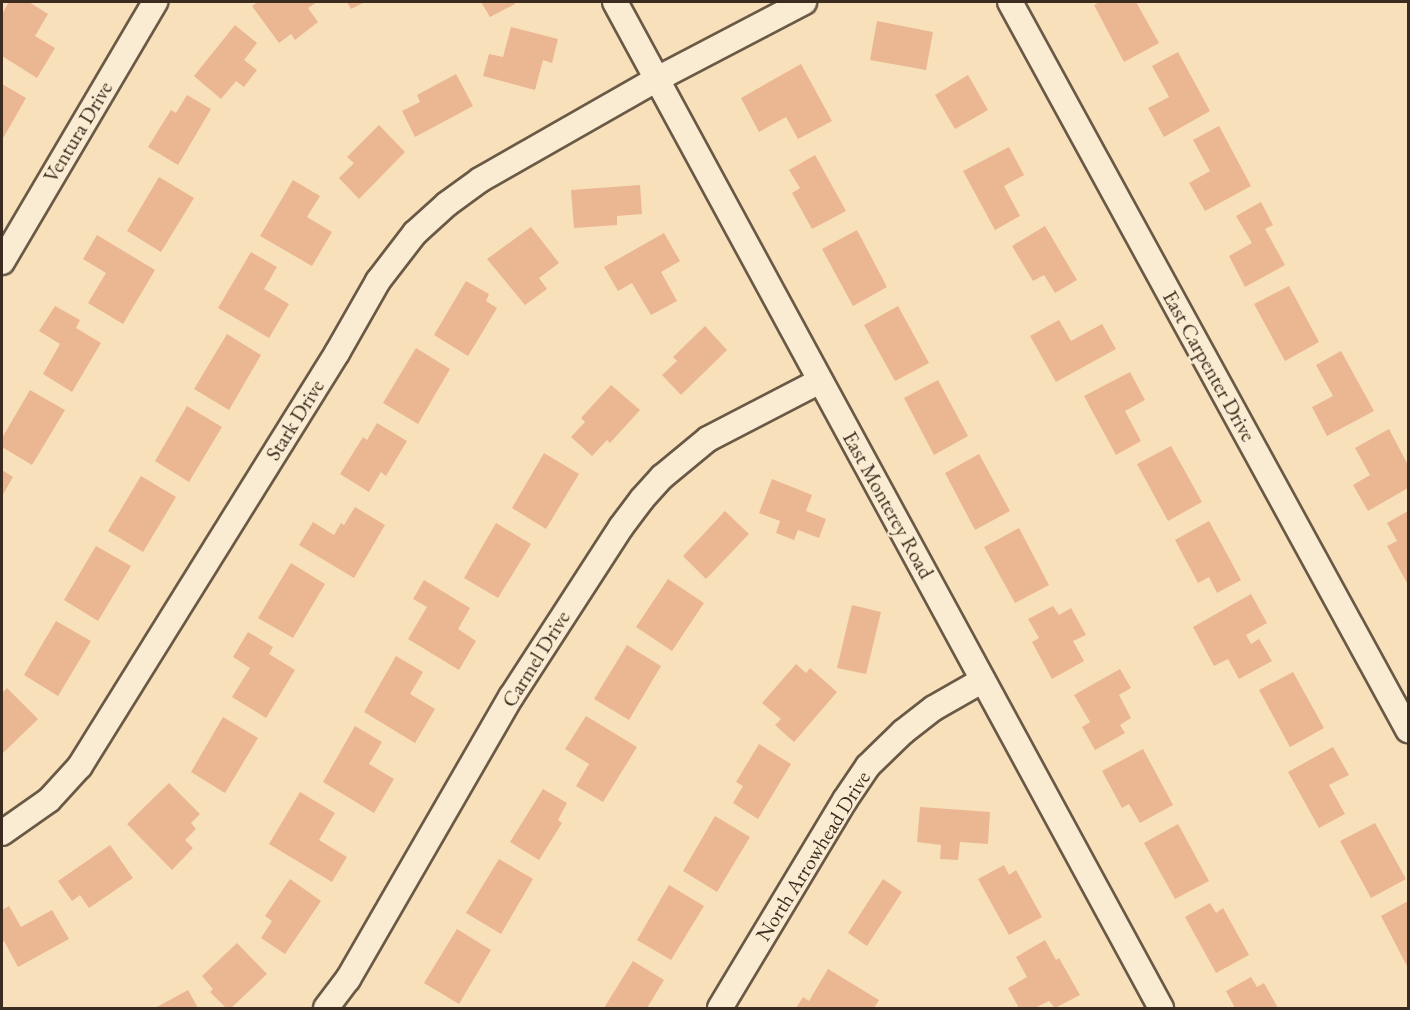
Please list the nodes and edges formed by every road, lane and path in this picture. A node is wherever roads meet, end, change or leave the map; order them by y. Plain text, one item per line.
1 (155, 2) edge
2 (615, 2) edge
3 (804, 2) edge
4 (1010, 2) edge
5 (657, 80) junction
6 (2, 262) edge
7 (820, 381) junction
8 (983, 680) junction
9 (1408, 730) edge
10 (2, 833) edge
11 (326, 1008) edge
12 (720, 1008) edge
13 (1161, 1008) edge

1 - 6 street, Ventura Drive
2 - 5 street, East Monterey Road
3 - 5 street, Stark Drive
4 - 9 street, East Carpenter Drive
5 - 7 street, East Monterey Road
5 - 10 street, Stark Drive
7 - 8 street, East Monterey Road
7 - 11 street, Carmel Drive
8 - 12 street, North Arrowhead Drive
8 - 13 street, East Monterey Road

